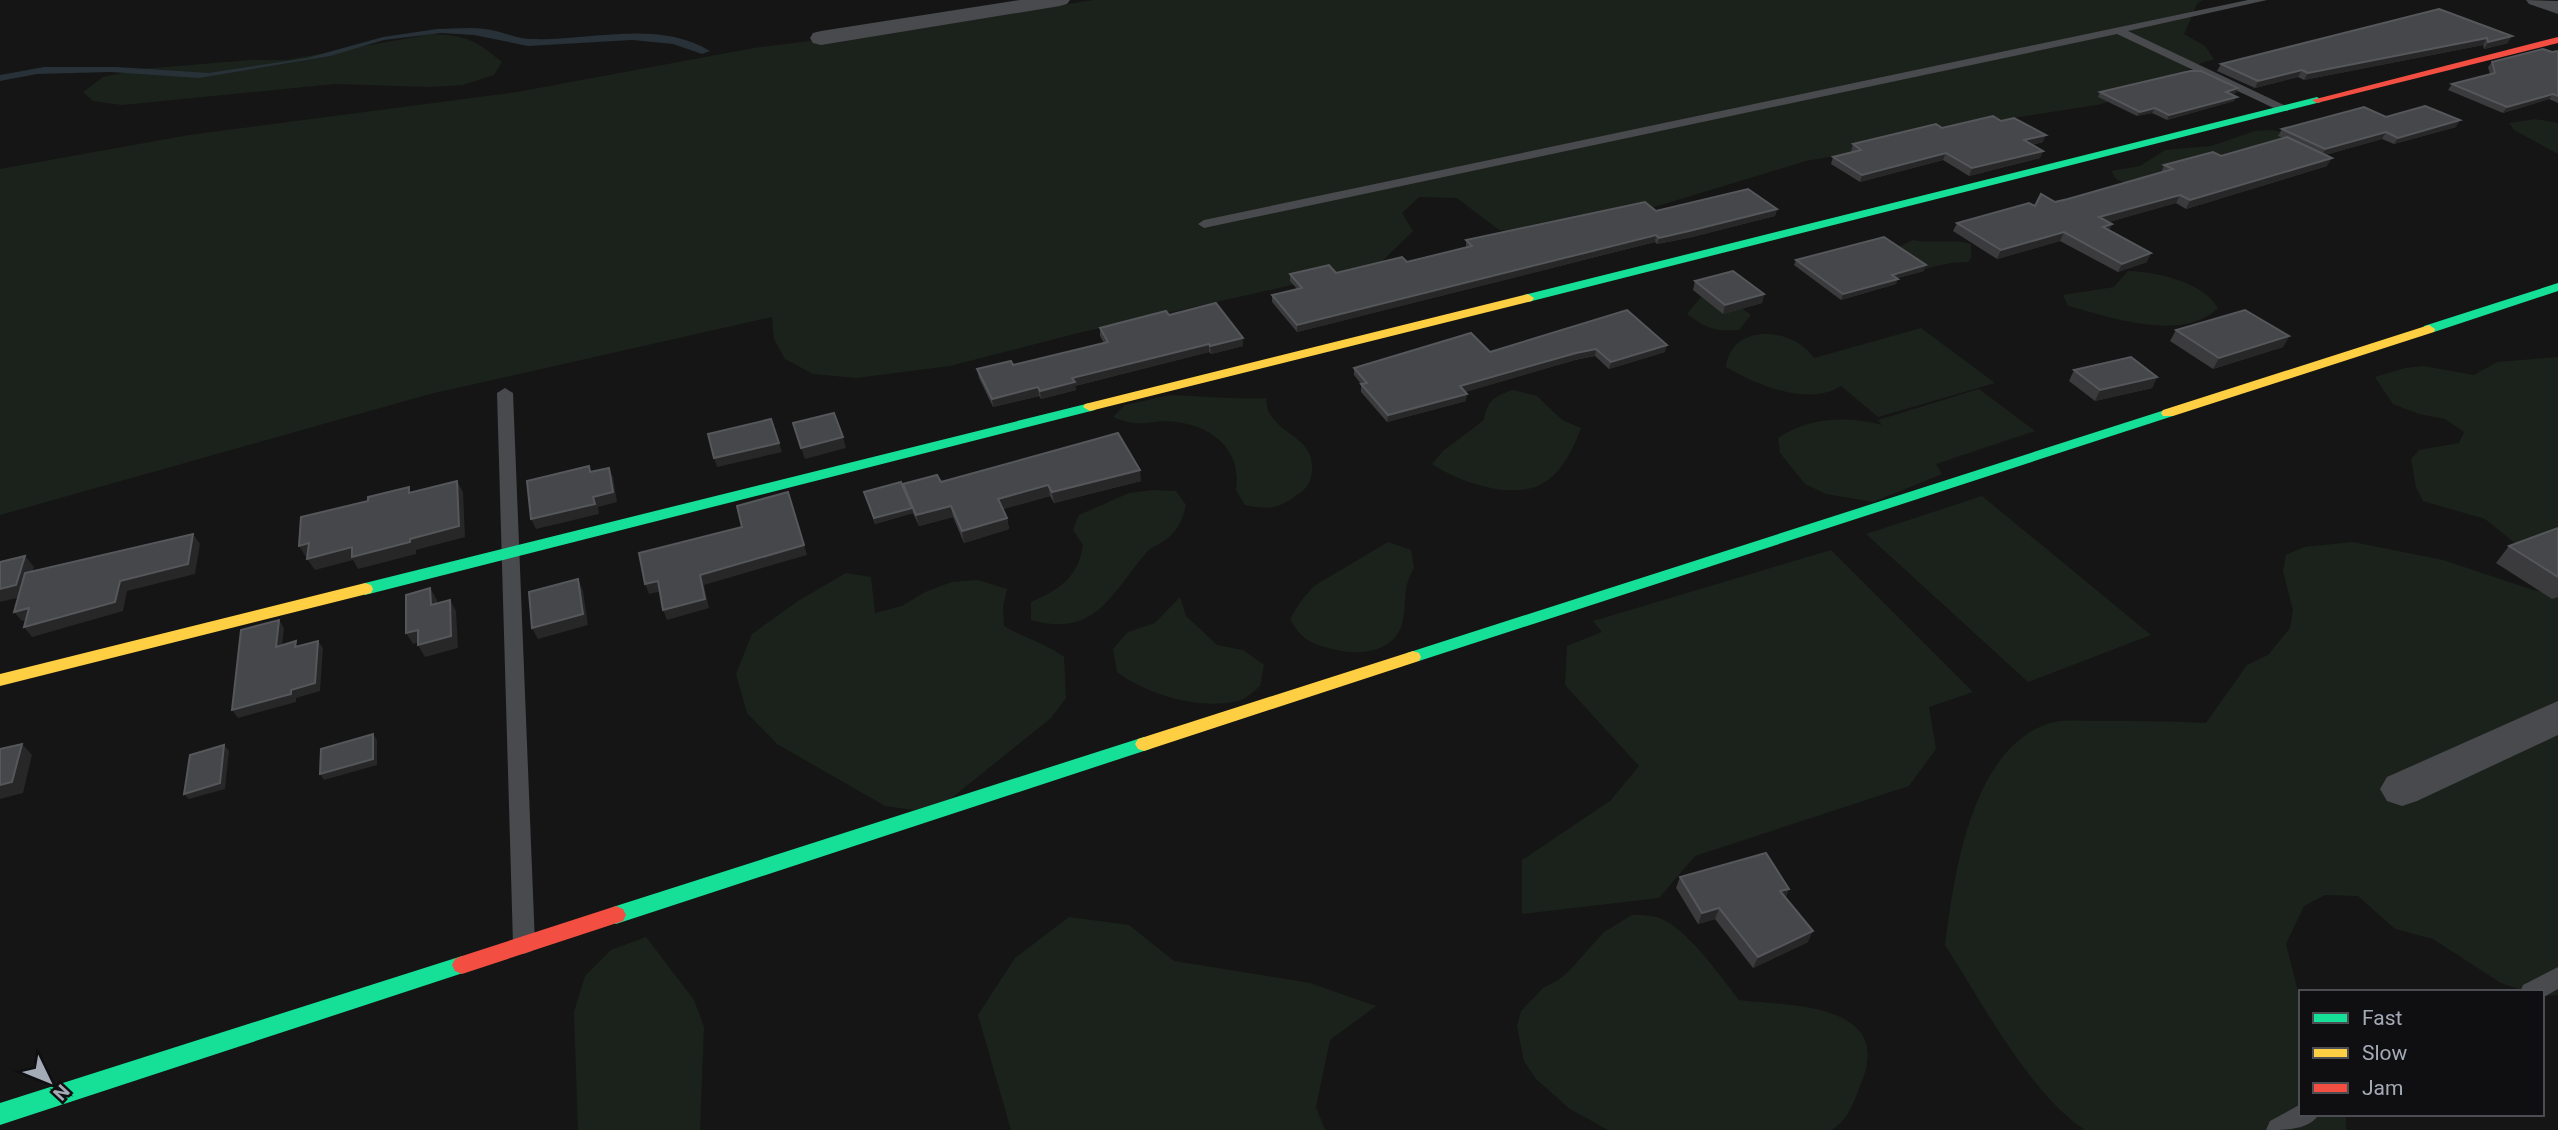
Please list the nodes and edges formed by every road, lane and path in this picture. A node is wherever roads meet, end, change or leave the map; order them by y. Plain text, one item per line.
1 (1060, 0) edge
2 (2262, 0) edge
3 (2536, 0) edge
4 (2558, 8) edge
5 (2119, 30) junction
6 (821, 38) dead end
7 (2558, 40) edge
8 (2284, 109) junction
9 (1204, 224) dead end
10 (2558, 287) edge
11 (505, 393) dead end
12 (512, 552) junction
13 (0, 680) edge
14 (2558, 717) edge
15 (2402, 789) dead end
16 (523, 944) junction
17 (2558, 977) edge
18 (2535, 990) edge
19 (0, 1114) edge
20 (2304, 1116) edge
21 (2279, 1130) edge

1 - 6 street
2 - 5 lane
3 - 4 street
5 - 8 lane
5 - 9 lane
7 - 8 street
8 - 12 street
10 - 16 street
11 - 12 lane
12 - 13 street
12 - 16 lane
14 - 15 street
16 - 19 street
17 - 18 lane
20 - 21 lane

